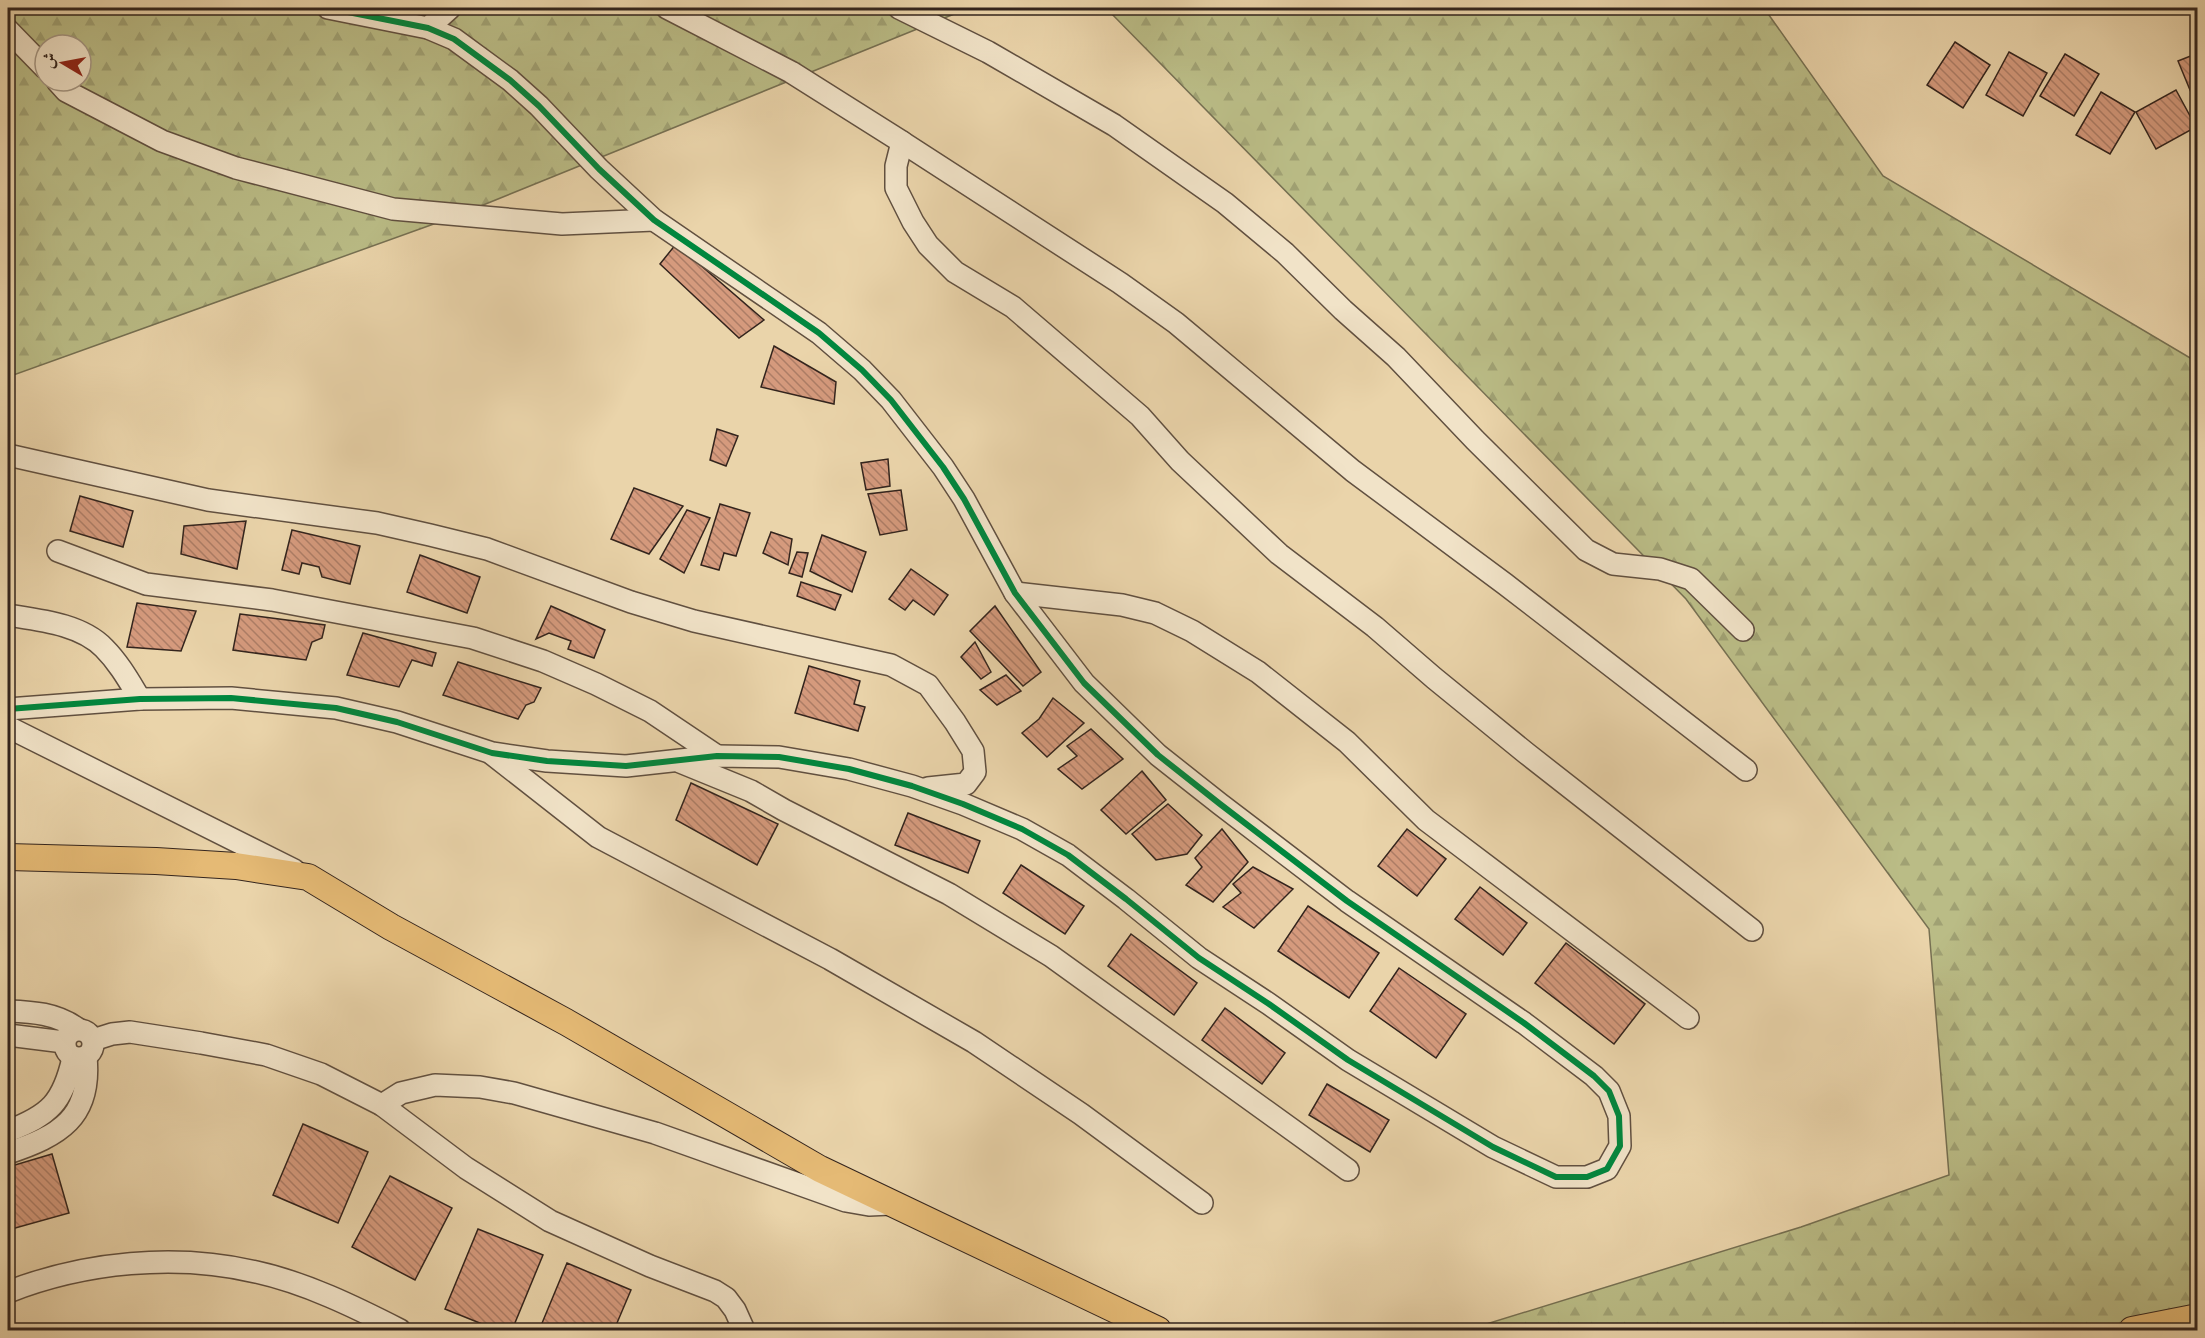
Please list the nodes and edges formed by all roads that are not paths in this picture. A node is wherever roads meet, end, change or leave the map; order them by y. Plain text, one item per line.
1 (328, 8) edge
2 (450, 8) edge
3 (667, 8) edge
4 (899, 8) edge
5 (428, 28) junction
6 (8, 30) edge
7 (33, 55) edge
8 (70, 93) edge
9 (902, 142) junction
10 (654, 220) junction
11 (8, 455) edge
12 (58, 551) dead end
13 (1015, 593) junction
14 (8, 615) edge
15 (1743, 630) dead end
16 (140, 699) junction
17 (8, 709) edge
18 (8, 727) edge
19 (8, 744) edge
20 (50, 748) junction
21 (492, 753) junction
22 (717, 756) junction
23 (677, 761) junction
24 (1746, 770) dead end
25 (919, 789) junction
26 (8, 857) edge
27 (308, 877) junction
28 (1752, 930) dead end
29 (8, 1011) edge
30 (1688, 1018) dead end
31 (8, 1035) edge
32 (79, 1045) junction
33 (382, 1104) junction
34 (8, 1131) edge
35 (8, 1153) edge
36 (1348, 1170) dead end
37 (1202, 1203) dead end
38 (891, 1204) junction
39 (8, 1292) edge
40 (2198, 1317) edge
41 (400, 1330) edge
42 (744, 1330) edge
43 (1158, 1330) edge
44 (2132, 1330) edge

1 - 5 street
2 - 5 street
3 - 9 street
4 - 15 street
5 - 10 street
6 - 7 street
8 - 10 street
9 - 24 street
9 - 28 street
10 - 13 street
11 - 25 street
12 - 22 street
13 - 25 street
13 - 30 street
14 - 16 street
16 - 17 street
16 - 21 street
18 - 20 street
19 - 20 street
20 - 27 street
21 - 23 street
21 - 37 street
22 - 23 street
22 - 25 street
23 - 36 street
26 - 27 main road
27 - 38 main road
29 - 32 street
31 - 32 street
32 - 33 street
32 - 34 street
32 - 35 street
33 - 38 street
33 - 42 street
38 - 43 main road
39 - 41 street
40 - 44 main road

